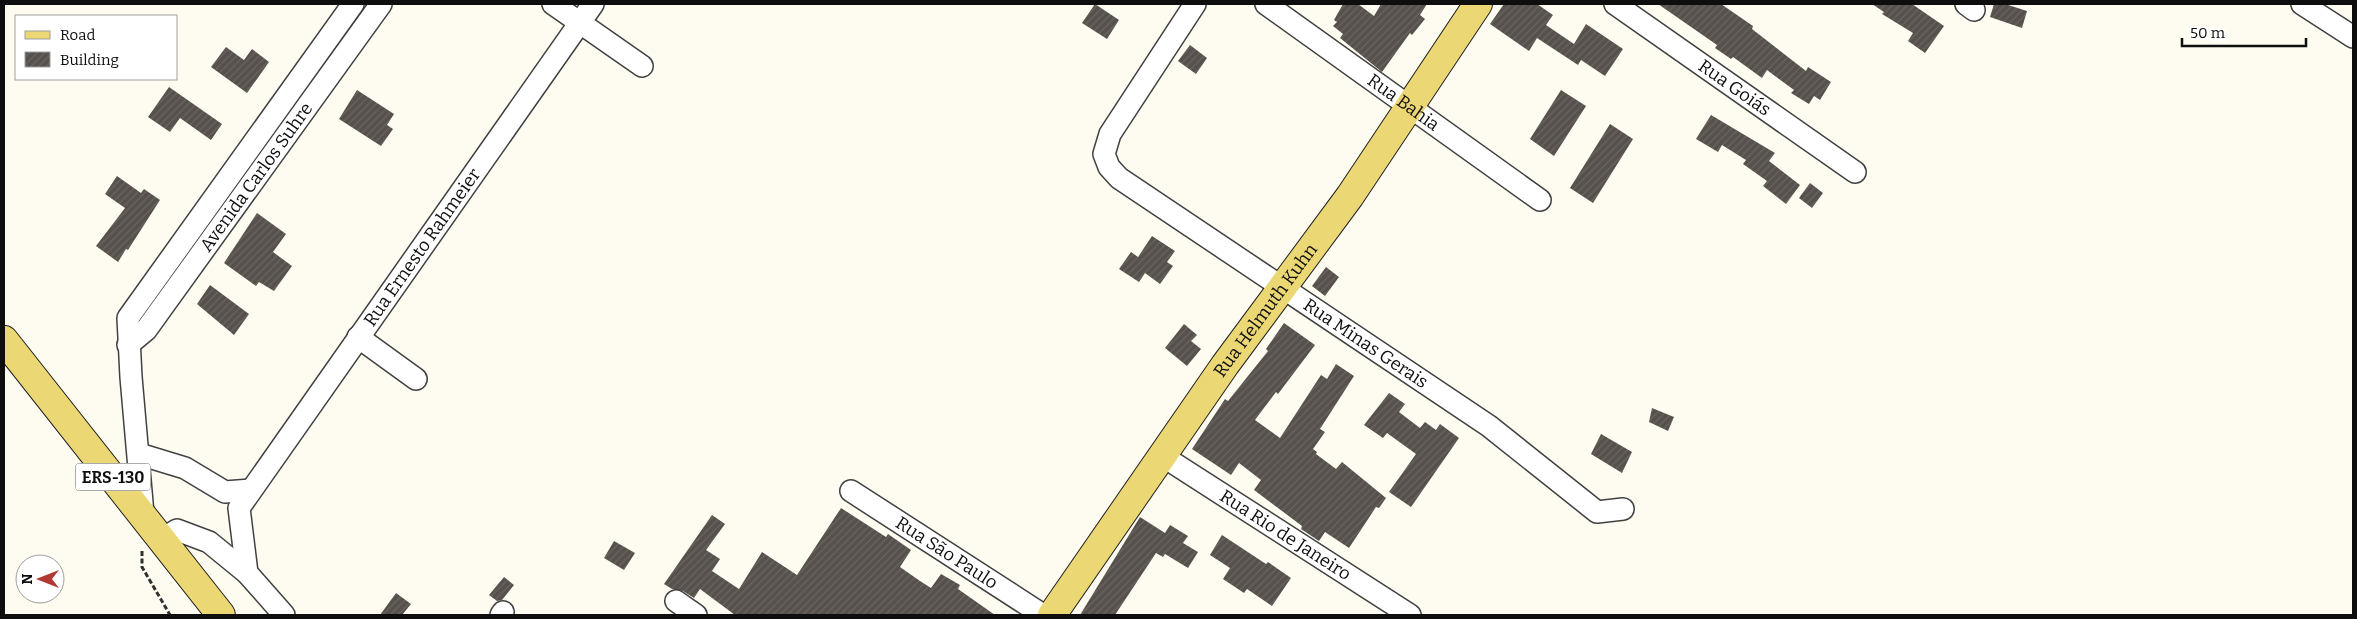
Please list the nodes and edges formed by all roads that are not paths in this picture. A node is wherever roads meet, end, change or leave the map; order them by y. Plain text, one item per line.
1 (352, 4) edge
2 (381, 4) edge
3 (553, 4) edge
4 (593, 4) edge
5 (1195, 4) edge
6 (1266, 4) edge
7 (1478, 4) edge
8 (1615, 4) edge
9 (2302, 4) edge
10 (580, 23) junction
11 (2353, 38) edge
12 (642, 66) dead end
13 (1409, 106) junction
14 (1855, 172) dead end
15 (1540, 200) dead end
16 (1280, 288) junction
17 (358, 337) junction
18 (4, 340) edge
19 (128, 345) junction
20 (416, 379) dead end
21 (138, 454) junction
22 (1161, 455) junction
23 (251, 490) junction
24 (851, 491) dead end
25 (1623, 509) dead end
26 (143, 514) junction
27 (152, 544) junction
28 (247, 573) junction
29 (676, 601) dead end
30 (221, 615) edge
31 (284, 615) edge
32 (696, 615) edge
33 (1043, 615) edge
34 (1052, 615) edge
35 (1410, 615) edge

1 - 19 street, Avenida Carlos Suhre
2 - 19 street, Avenida Carlos Suhre
3 - 10 street
4 - 10 street, Rua Ernesto Rahmeier
5 - 16 street, Rua Minas Gerais
6 - 13 street, Rua Bahia
7 - 13 main road, Rua Helmuth Kuhn
8 - 14 street, Rua Goiás
9 - 11 street
10 - 12 street
10 - 17 street, Rua Ernesto Rahmeier
13 - 15 street, Rua Bahia
13 - 16 main road, Rua Helmuth Kuhn
16 - 22 main road, Rua Helmuth Kuhn
16 - 25 street, Rua Minas Gerais
17 - 20 street
17 - 23 street, Rua Ernesto Rahmeier
18 - 26 main road, ERS-130
19 - 21 street, Avenida Carlos Suhre
21 - 23 street
21 - 26 street, Avenida Carlos Suhre
22 - 34 main road, Rua Helmuth Kuhn
22 - 35 street, Rua Rio de Janeiro
23 - 28 street, Rua Ernesto Rahmeier
24 - 33 street, Rua São Paulo
26 - 27 main road, ERS-130
27 - 28 street
27 - 30 main road, ERS-130
28 - 31 street
29 - 32 street

